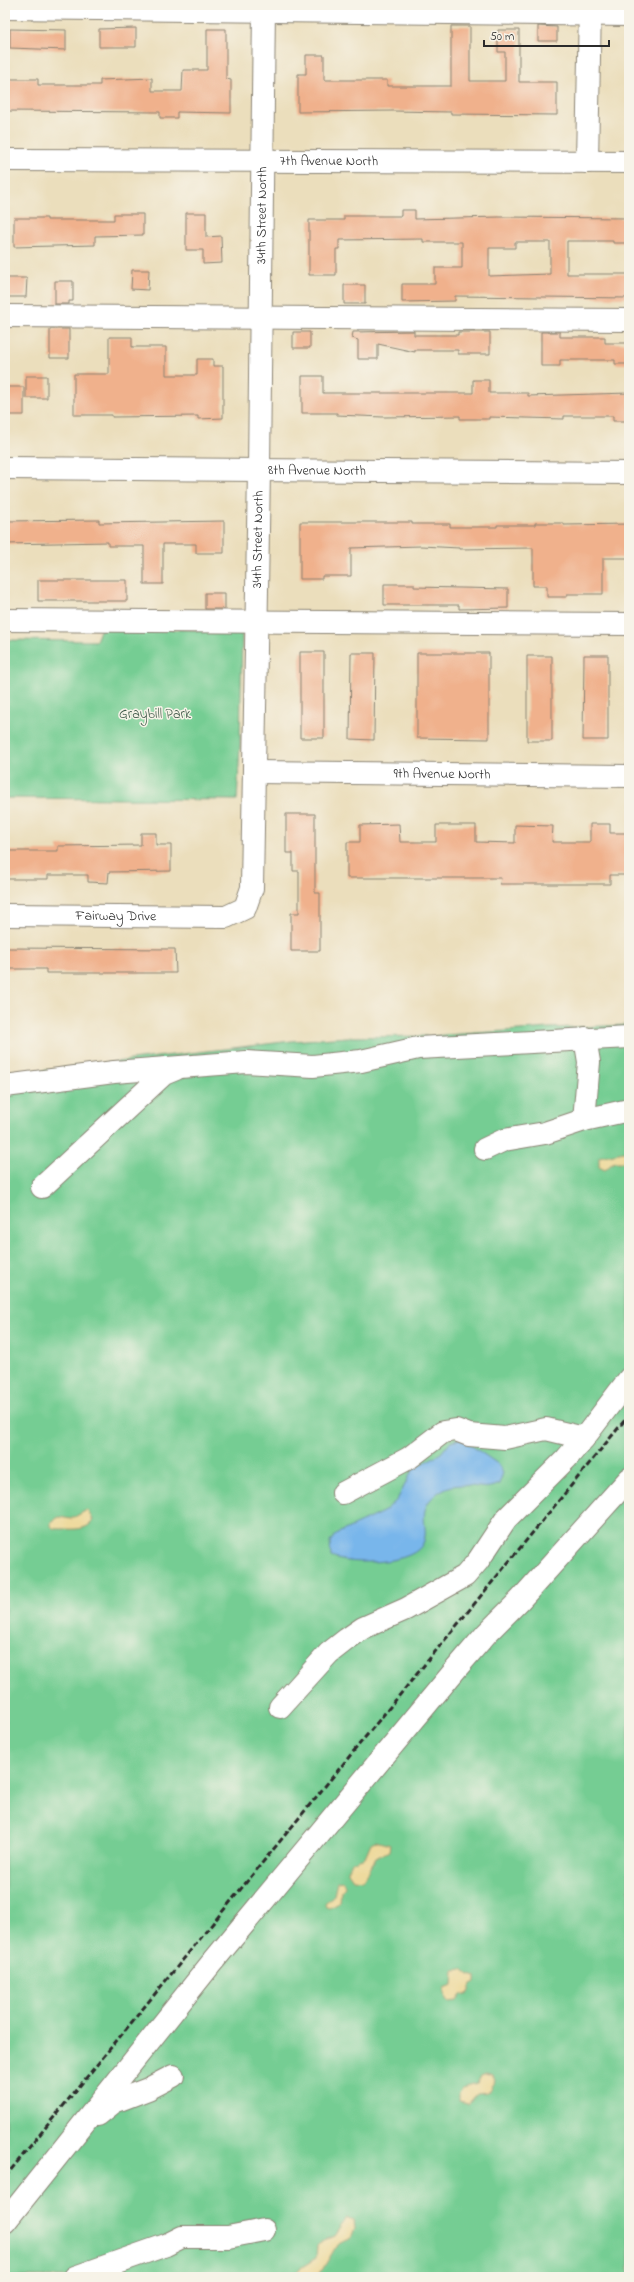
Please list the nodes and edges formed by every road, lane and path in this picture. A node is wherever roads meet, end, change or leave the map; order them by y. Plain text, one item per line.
1 (5, 8) edge
2 (264, 8) edge
3 (590, 10) edge
4 (629, 15) edge
5 (5, 160) edge
6 (587, 162) junction
7 (629, 162) edge
8 (263, 163) junction
9 (5, 316) edge
10 (261, 318) junction
11 (629, 320) edge
12 (5, 468) edge
13 (259, 470) junction
14 (629, 473) edge
15 (5, 620) edge
16 (255, 622) junction
17 (629, 624) edge
18 (254, 772) junction
19 (629, 776) edge
20 (5, 915) edge
21 (226, 917) joint
22 (629, 1037) edge
23 (585, 1038) junction
24 (180, 1068) junction
25 (5, 1086) edge
26 (629, 1110) edge
27 (584, 1120) junction
28 (485, 1149) dead end
29 (42, 1186) dead end
30 (629, 1379) edge
31 (584, 1438) junction
32 (629, 1479) edge
33 (343, 1493) dead end
34 (280, 1707) dead end
35 (173, 2076) dead end
36 (83, 2124) junction
37 (5, 2222) edge
38 (264, 2230) dead end
39 (76, 2277) edge

1 - 2 street
2 - 3 street
2 - 8 street, 34th Street North
3 - 4 street
3 - 6 street
5 - 8 street, 7th Avenue North
6 - 7 street, 7th Avenue North
6 - 8 street, 7th Avenue North
8 - 10 street, 34th Street North
9 - 10 street
10 - 11 street
10 - 13 street, 34th Street North
12 - 13 street, 8th Avenue North
13 - 14 street, 8th Avenue North
13 - 16 street, 34th Street North
15 - 16 street
16 - 17 street
16 - 18 street, 34th Street North
18 - 19 street, 9th Avenue North
18 - 21 street, 34th Street North
20 - 21 street, Fairway Drive
22 - 23 street
23 - 24 street
23 - 27 street
24 - 25 street
24 - 29 street
26 - 27 street
27 - 28 street
30 - 31 street
31 - 33 street
31 - 34 street
32 - 36 street
35 - 36 street
36 - 37 street
38 - 39 street

